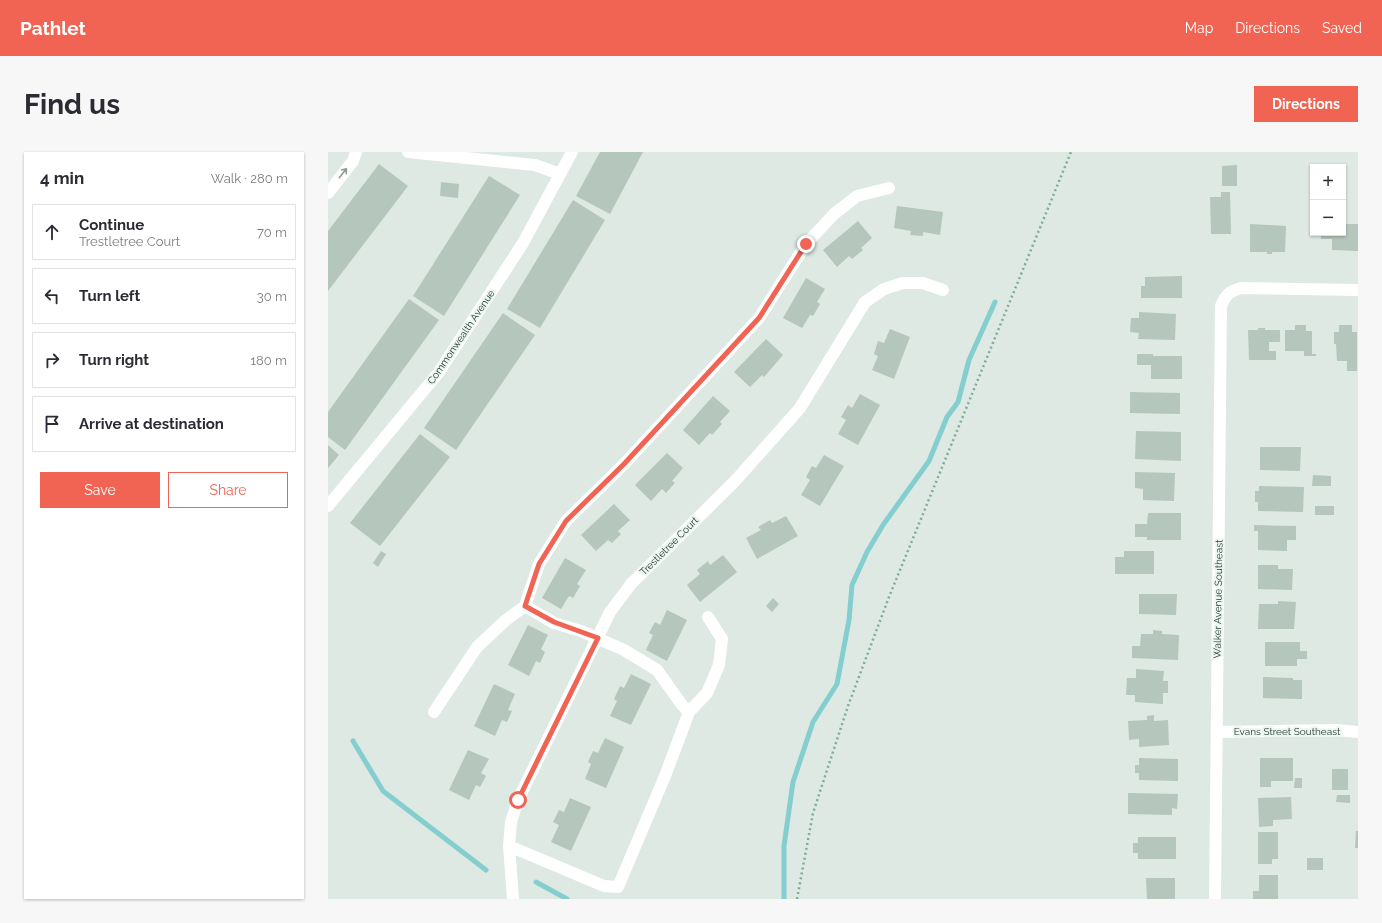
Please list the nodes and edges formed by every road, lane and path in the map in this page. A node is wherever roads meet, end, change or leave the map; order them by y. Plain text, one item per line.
1 (356, 152) edge
2 (408, 152) edge
3 (572, 152) edge
4 (1071, 152) edge
5 (560, 174) junction
6 (889, 188) dead end
7 (328, 194) edge
8 (943, 290) dead end
9 (1358, 290) edge
10 (328, 506) edge
11 (525, 606) junction
12 (708, 617) dead end
13 (598, 638) junction
14 (434, 712) dead end
15 (689, 712) junction
16 (1217, 732) junction
17 (1358, 732) edge
18 (509, 846) junction
19 (513, 899) edge
20 (797, 899) edge
21 (1215, 899) edge

7 -> 1 street
2 - 5 street
3 - 5 street, Commonwealth Avenue
4 - 20 path
5 - 10 street, Commonwealth Avenue
6 - 11 street
8 - 13 street, Trestletree Court
9 - 16 street, Walker Avenue Southeast
11 - 13 street
11 - 14 street
12 - 15 street
13 - 15 street
13 - 18 street, Trestletree Court
15 - 18 street
16 - 17 street, Evans Street Southeast
16 - 21 street, Walker Avenue Southeast
18 - 19 street, Trestletree Court

